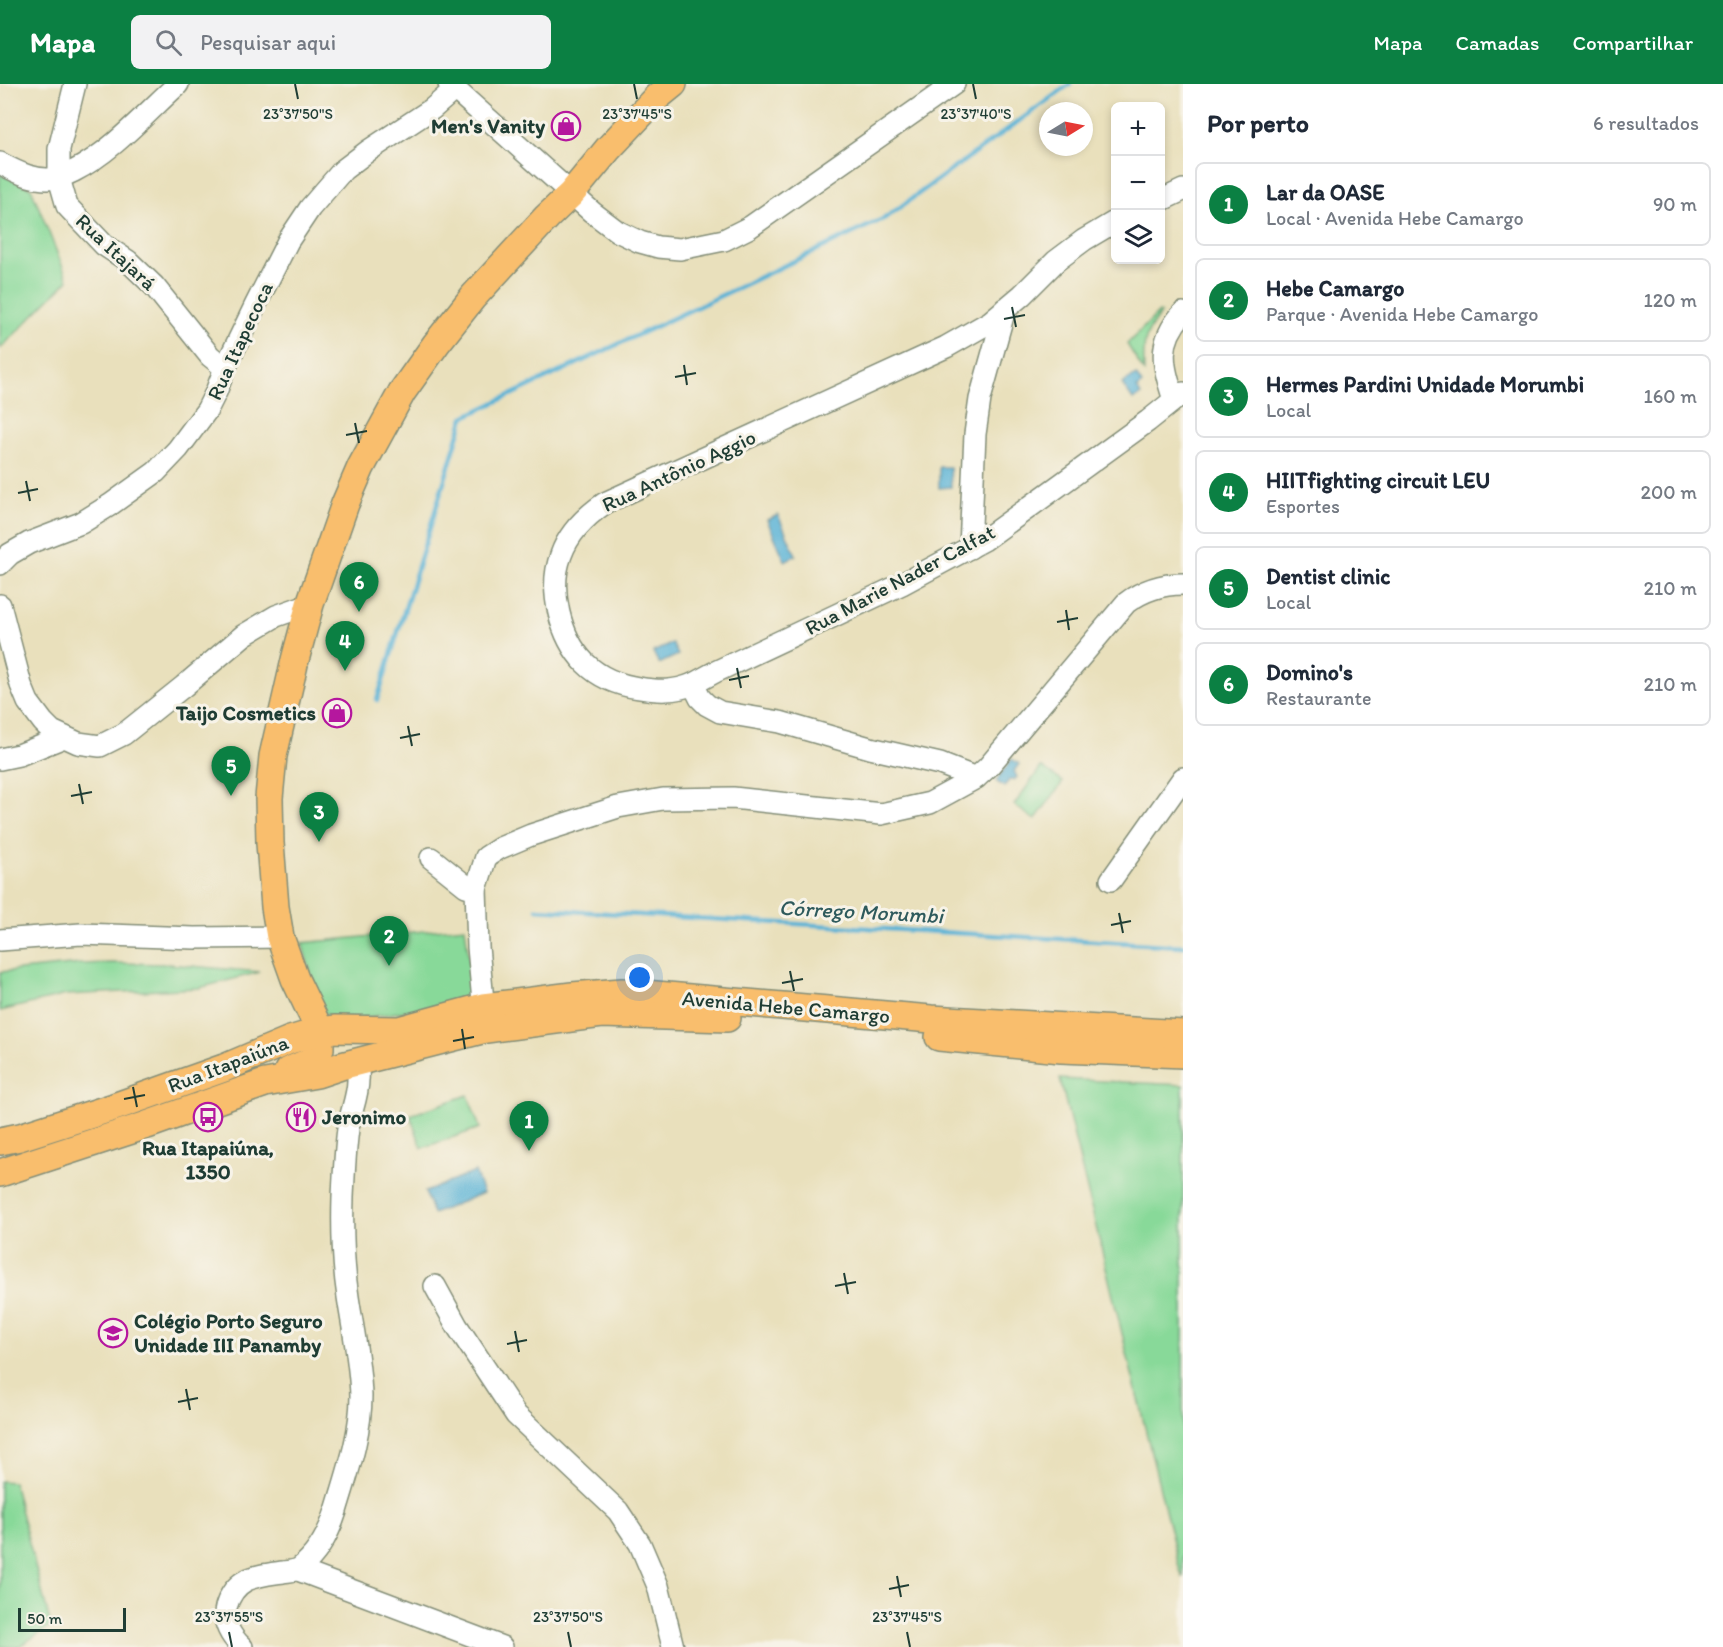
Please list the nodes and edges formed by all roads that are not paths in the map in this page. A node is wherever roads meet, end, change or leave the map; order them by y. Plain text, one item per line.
1 (75, 84) edge
2 (178, 84) edge
3 (673, 84) edge
4 (954, 84) edge
5 (452, 87) edge
6 (0, 163) edge
7 (59, 178) junction
8 (1183, 190) edge
9 (571, 194) junction
10 (1165, 199) edge
11 (1111, 224) edge
12 (1005, 309) junction
13 (1183, 313) edge
14 (225, 368) junction
15 (1179, 397) edge
16 (970, 548) junction
17 (0, 564) edge
18 (1183, 584) edge
19 (310, 604) junction
20 (0, 605) edge
21 (693, 684) junction
22 (64, 737) junction
23 (0, 759) edge
24 (976, 778) junction
25 (1182, 783) edge
26 (431, 858) dead end
27 (1112, 880) dead end
28 (476, 889) junction
29 (280, 937) junction
30 (0, 940) edge
31 (295, 979) junction
32 (485, 1018) junction
33 (320, 1030) junction
34 (1183, 1034) edge
35 (290, 1040) junction
36 (1183, 1054) edge
37 (349, 1064) junction
38 (265, 1083) junction
39 (114, 1107) junction
40 (99, 1141) junction
41 (0, 1142) edge
42 (0, 1173) edge
43 (435, 1286) dead end
44 (298, 1570) junction
45 (242, 1647) edge
46 (502, 1647) edge
47 (673, 1647) edge

1 - 7 street, Rua Itajará
2 - 7 street
3 - 9 main road
4 - 9 street
5 - 9 street
5 - 14 street, Rua Itapecoca
6 - 7 street
7 - 14 street, Rua Itajará
8 - 10 street
9 - 19 main road
11 - 12 street, Rua Antônio Aggio
12 - 16 street
12 - 21 street, Rua Antônio Aggio
13 - 15 street
14 - 17 street, Rua Itapecoca
15 - 16 street, Rua Marie Nader Calfat
16 - 21 street, Rua Marie Nader Calfat
18 - 24 street
19 - 22 street
19 - 29 main road
20 - 22 street
21 - 24 street
22 - 23 street
24 - 28 street
25 - 27 street
26 - 28 street
28 - 32 street
29 - 30 street
29 - 31 main road
31 - 33 main road
31 - 35 main road
32 - 33 main road, Avenida Hebe Camargo
32 - 34 main road, Avenida Hebe Camargo
32 - 36 main road, Avenida Hebe Camargo
32 - 37 main road, Avenida Hebe Camargo
33 - 35 main road, Rua Itapaiúna
33 - 38 main road
35 - 39 main road, Rua Itapaiúna
37 - 38 main road, Rua Itapaiúna
37 - 44 street
38 - 40 main road, Rua Itapaiúna
39 - 40 main road
39 - 41 main road, Rua Itapaiúna
40 - 42 main road, Rua Itapaiúna
43 - 47 street
44 - 45 street
44 - 46 street

